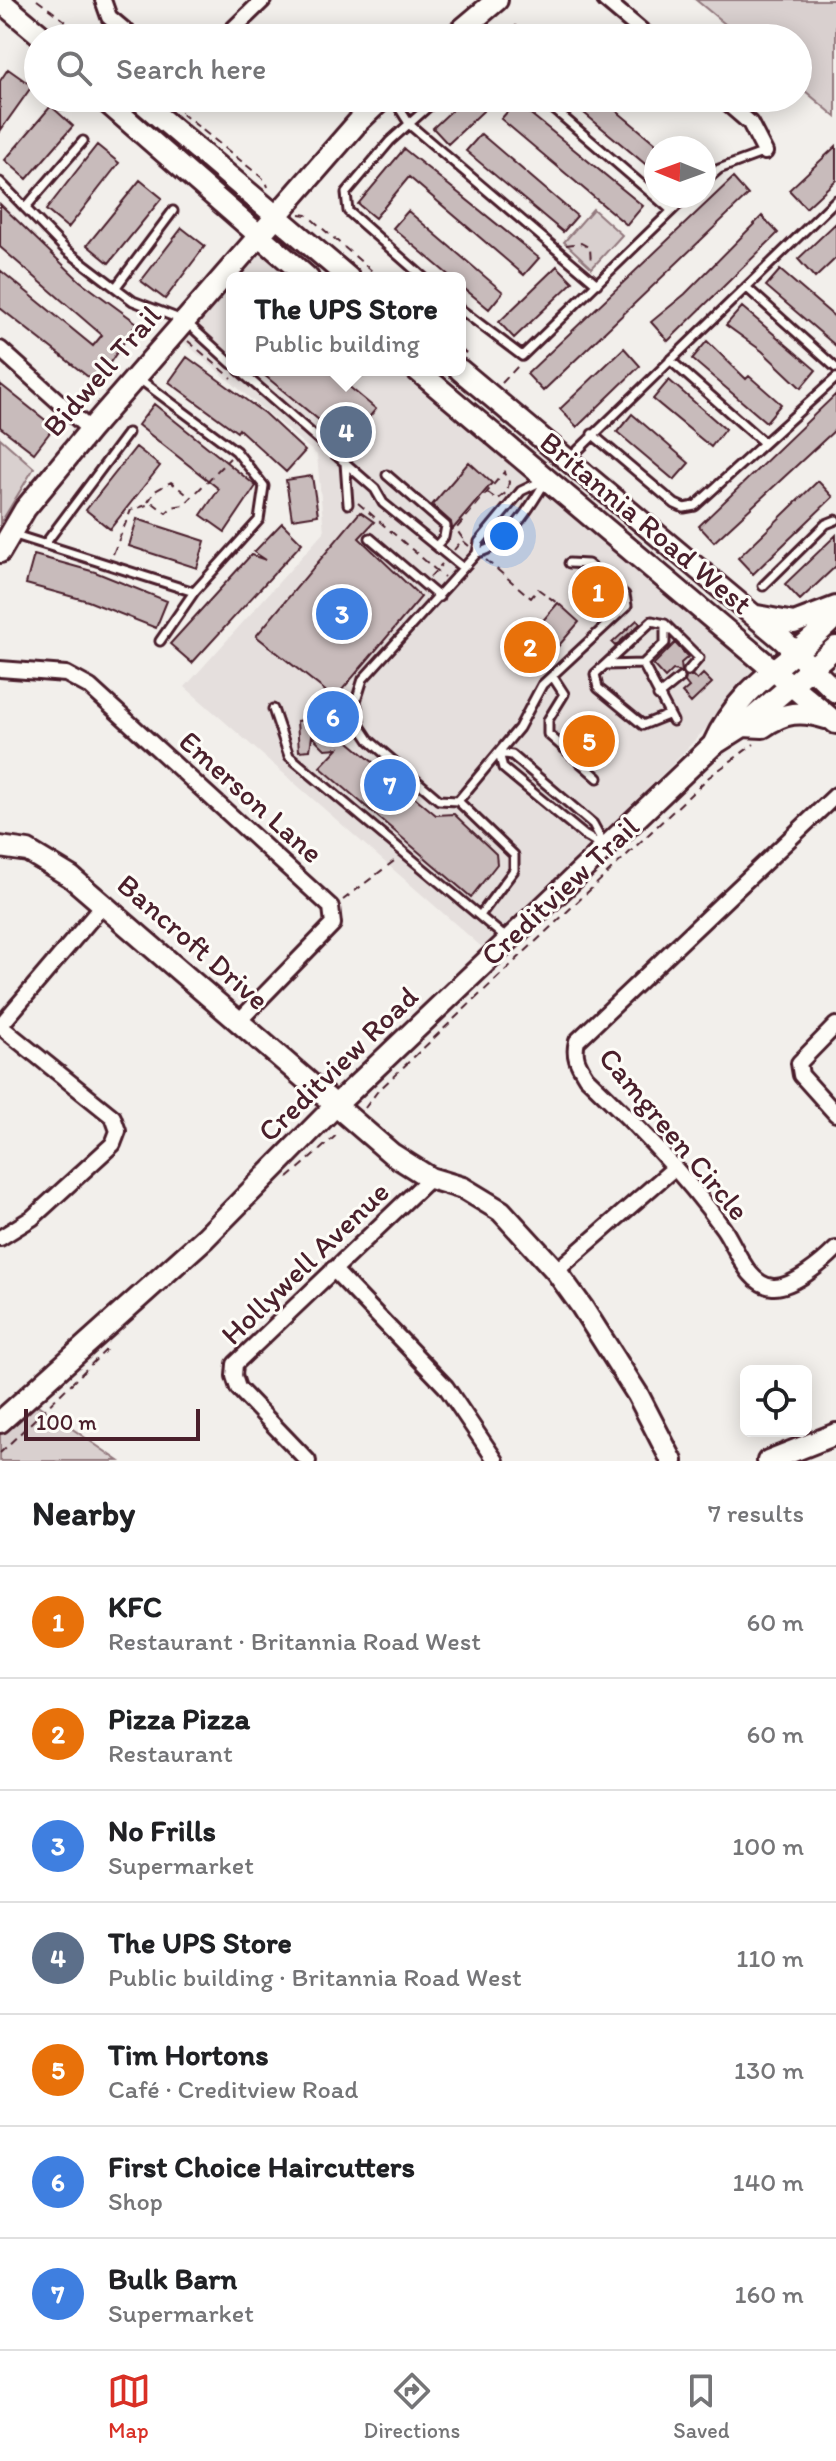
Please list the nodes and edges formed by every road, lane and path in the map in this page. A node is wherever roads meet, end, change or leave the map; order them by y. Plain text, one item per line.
1 (37, 0) edge
2 (103, 0) edge
3 (263, 0) edge
4 (605, 0) edge
5 (0, 1) edge
6 (486, 3) edge
7 (27, 24) edge
8 (69, 24) edge
9 (117, 24) edge
10 (238, 24) edge
11 (466, 24) edge
12 (633, 24) edge
13 (118, 112) edge
14 (153, 112) edge
15 (180, 112) edge
16 (368, 112) edge
17 (402, 112) edge
18 (423, 112) edge
19 (557, 112) edge
20 (737, 112) edge
21 (410, 125) junction
22 (83, 141) dead end
23 (765, 152) joint
24 (716, 172) edge
25 (0, 182) edge
26 (269, 189) dead end
27 (836, 200) edge
28 (25, 208) junction
29 (673, 208) edge
30 (671, 210) junction
31 (173, 211) dead end
32 (300, 214) dead end
33 (276, 216) junction
34 (258, 236) junction
35 (553, 246) junction
36 (231, 272) edge
37 (301, 272) edge
38 (342, 272) edge
39 (373, 272) edge
40 (417, 272) edge
41 (604, 277) junction
42 (226, 278) edge
43 (597, 284) junction
44 (116, 287) junction
45 (746, 287) junction
46 (466, 314) edge
47 (186, 331) junction
48 (0, 349) edge
49 (522, 356) junction
50 (226, 360) edge
51 (670, 360) junction
52 (836, 368) edge
53 (226, 371) edge
54 (466, 375) edge
55 (231, 376) edge
56 (246, 376) edge
57 (424, 376) edge
58 (136, 377) junction
59 (836, 378) edge
60 (236, 381) dead end
61 (500, 385) dead end
62 (90, 430) junction
63 (128, 433) dead end
64 (592, 434) junction
65 (763, 442) junction
66 (236, 451) junction
67 (568, 460) junction
68 (345, 462) junction
69 (387, 475) dead end
70 (546, 479) junction
71 (346, 481) junction
72 (487, 492) junction
73 (190, 497) junction
74 (147, 503) junction
75 (348, 504) dead end
76 (836, 520) edge
77 (370, 538) dead end
78 (462, 540) junction
79 (4, 542) edge
80 (45, 544) junction
81 (436, 546) junction
82 (477, 553) junction
83 (448, 557) junction
84 (569, 563) dead end
85 (109, 565) junction
86 (463, 568) junction
87 (436, 570) junction
88 (451, 582) junction
89 (425, 583) junction
90 (763, 586) dead end
91 (194, 592) junction
92 (439, 597) junction
93 (557, 603) dead end
94 (836, 607) edge
95 (751, 614) junction
96 (836, 616) edge
97 (665, 624) junction
98 (160, 641) dead end
99 (836, 647) edge
100 (803, 661) junction
101 (643, 664) junction
102 (605, 665) junction
103 (0, 669) edge
104 (775, 669) junction
105 (688, 671) dead end
106 (553, 677) junction
107 (680, 678) dead end
108 (790, 684) junction
109 (836, 692) edge
110 (658, 696) junction
111 (273, 709) dead end
112 (833, 721) edge
113 (751, 733) junction
114 (713, 745) junction
115 (499, 753) junction
116 (598, 778) dead end
117 (836, 795) edge
118 (458, 801) junction
119 (0, 847) edge
120 (606, 848) junction
121 (398, 858) dead end
122 (103, 905) junction
123 (331, 907) junction
124 (481, 914) junction
125 (509, 941) junction
126 (239, 1021) junction
127 (836, 1025) edge
128 (0, 1026) edge
129 (336, 1105) junction
130 (364, 1110) dead end
131 (836, 1114) edge
132 (673, 1169) junction
133 (430, 1178) junction
134 (0, 1238) edge
135 (836, 1249) edge
136 (333, 1269) junction
137 (556, 1271) junction
138 (0, 1422) edge
139 (836, 1434) edge
140 (308, 1461) edge
141 (496, 1461) edge
142 (672, 1461) edge
143 (768, 1461) edge

1 - 8 path
2 - 9 street
3 - 10 street
4 - 12 street
5 - 7 main road
6 - 11 main road
13 - 34 main road
14 - 33 main road
15 - 26 path
16 - 33 main road, Bidwell Trail
17 - 21 lane
18 - 21 lane
19 - 30 lane
20 - 23 street
21 - 35 lane
21 - 40 lane
22 - 28 lane
23 - 24 lane
25 - 28 lane
27 - 45 lane
28 - 44 lane
29 - 30 lane
30 - 41 lane
31 - 44 lane
32 - 39 path
33 - 34 main road, Bidwell Trail
33 - 38 main road
34 - 36 main road, Bidwell Trail
34 - 37 main road
35 - 41 path
35 - 43 lane
41 - 43 lane
42 - 47 main road, Bidwell Trail
43 - 49 lane
44 - 47 lane
45 - 51 lane
45 - 52 lane
46 - 49 lane
47 - 50 lane
47 - 53 path
47 - 58 main road, Bidwell Trail
48 - 62 street
49 - 61 path
51 - 64 lane
51 - 65 lane
54 - 67 main road, Britannia Road West
55 - 60 path
56 - 68 lane
57 - 70 main road, Britannia Road West
58 - 62 main road, Bidwell Trail
58 - 66 lane
59 - 65 lane
62 - 79 main road, Bidwell Trail
63 - 80 lane
64 - 65 lane
64 - 67 lane
66 - 73 path
66 - 91 lane
67 - 95 main road, Britannia Road West
68 - 71 lane
68 - 81 lane
69 - 81 lane
70 - 82 lane
70 - 82 lane
70 - 104 main road, Britannia Road West
71 - 75 lane
71 - 87 path
72 - 72 path
72 - 78 path
73 - 74 path
73 - 74 path
74 - 85 path
76 - 90 lane
77 - 89 lane
78 - 82 path
78 - 83 path
79 - 80 lane
80 - 85 lane
81 - 83 lane
82 - 86 lane
82 - 93 path
83 - 86 lane
83 - 87 path
84 - 106 lane
85 - 91 lane
86 - 88 lane
87 - 88 path
87 - 89 path
88 - 92 lane
89 - 92 lane
91 - 98 lane
92 - 118 lane
94 - 95 main road
95 - 100 main road, Britannia Road West
96 - 100 main road, Creditview Road
97 - 101 lane
97 - 102 lane
97 - 105 lane
99 - 100 main road, Creditview Road
100 - 104 main road, Creditview Road
100 - 108 main road, Creditview Road
100 - 109 main road, Britannia Road West
101 - 102 lane
101 - 110 lane
102 - 110 lane
103 - 123 street, Emerson Lane
104 - 108 main road, Britannia Road West
104 - 114 main road, Creditview Road
106 - 115 lane
106 - 116 lane
107 - 110 lane
108 - 112 main road, Britannia Road West
108 - 113 main road, Creditview Road
111 - 124 lane
112 - 113 main road
113 - 114 main road, Creditview Road
113 - 130 path, Creditview Trail
114 - 120 main road, Creditview Road
115 - 118 lane
115 - 120 lane
115 - 120 lane
117 - 132 street, Camgreen Circle
118 - 124 lane
119 - 122 main road, Bancroft Drive
120 - 125 main road, Creditview Road
121 - 123 path
122 - 126 main road, Bancroft Drive
122 - 128 street
123 - 126 street, Emerson Lane
124 - 125 lane
125 - 129 main road, Creditview Road
126 - 129 main road, Bancroft Drive
127 - 131 street
128 - 134 street
129 - 133 main road, Bancroft Drive
129 - 138 main road, Creditview Road
132 - 135 street, Camgreen Circle
132 - 137 street
133 - 136 street, Hollywell Avenue
133 - 137 main road, Bancroft Drive
136 - 140 street, Hollywell Avenue
136 - 141 street
137 - 142 main road, Bancroft Drive
139 - 143 main road

